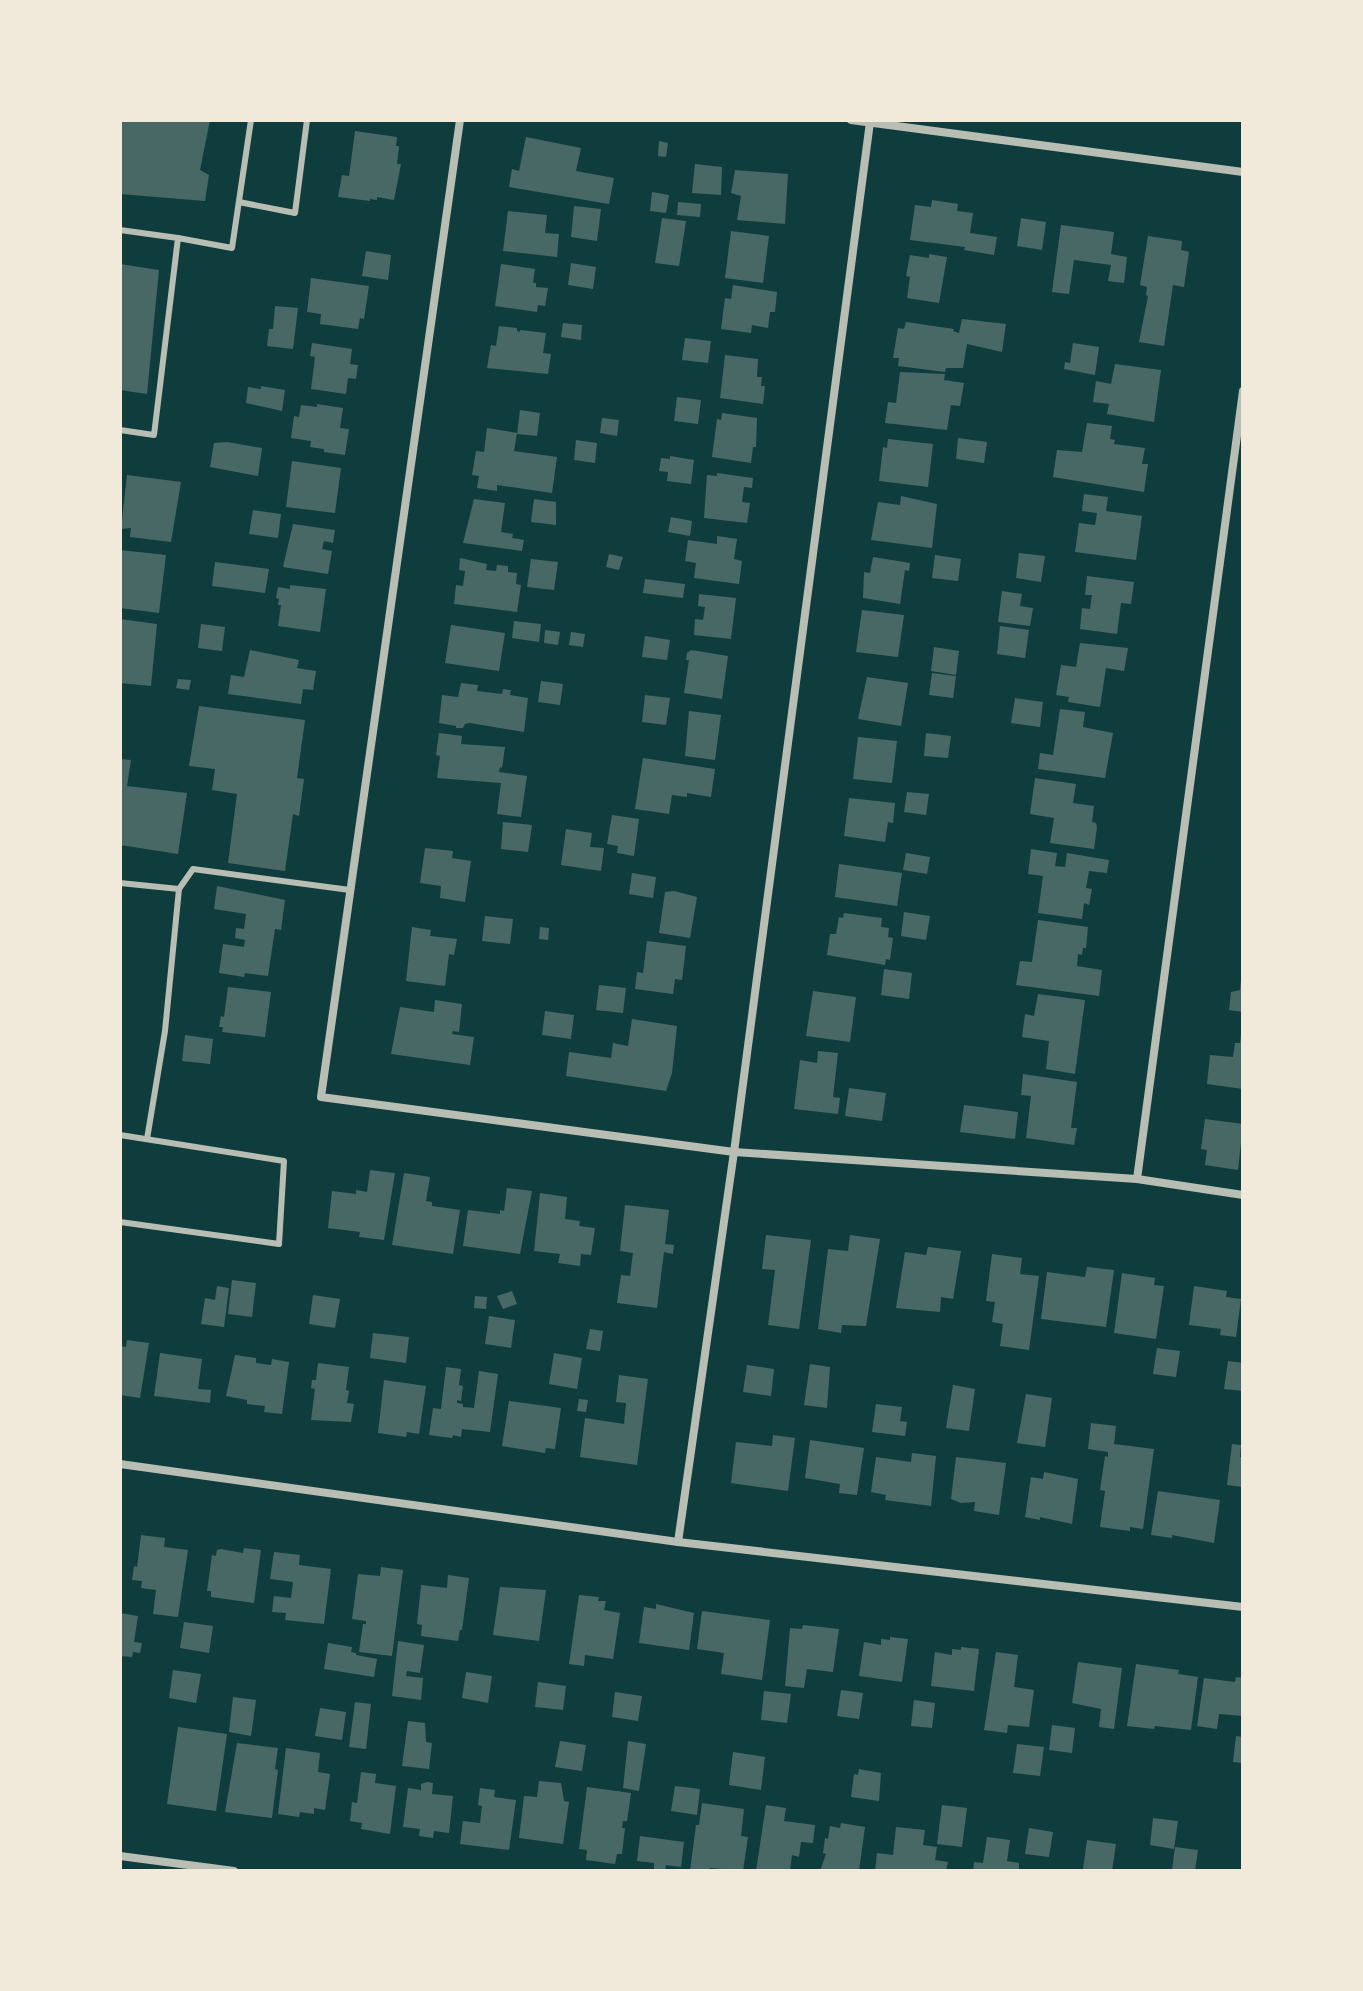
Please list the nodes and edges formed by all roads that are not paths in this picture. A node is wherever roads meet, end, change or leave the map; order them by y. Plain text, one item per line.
1 (251, 120) edge
2 (307, 120) edge
3 (460, 120) edge
4 (851, 120) edge
5 (870, 122) junction
6 (1243, 172) edge
7 (239, 202) junction
8 (120, 230) edge
9 (178, 238) junction
10 (1243, 391) edge
11 (120, 430) edge
12 (120, 883) edge
13 (179, 889) junction
14 (350, 890) junction
15 (120, 1135) edge
16 (147, 1139) junction
17 (734, 1152) junction
18 (1137, 1179) junction
19 (1243, 1195) edge
20 (120, 1222) edge
21 (120, 1464) edge
22 (678, 1542) junction
23 (1243, 1607) edge
24 (120, 1856) edge
25 (234, 1871) edge

1 - 7 lane
2 - 7 lane
3 - 14 street
4 - 5 street
5 - 6 street
5 - 17 street
7 - 9 lane
8 - 9 lane
9 - 11 lane
10 - 18 street
12 - 13 lane
13 - 14 lane
13 - 16 lane
14 - 17 street
15 - 16 lane
16 - 20 lane
17 - 18 street
17 - 22 street
18 - 19 street
21 - 22 street
22 - 23 street
24 - 25 street

